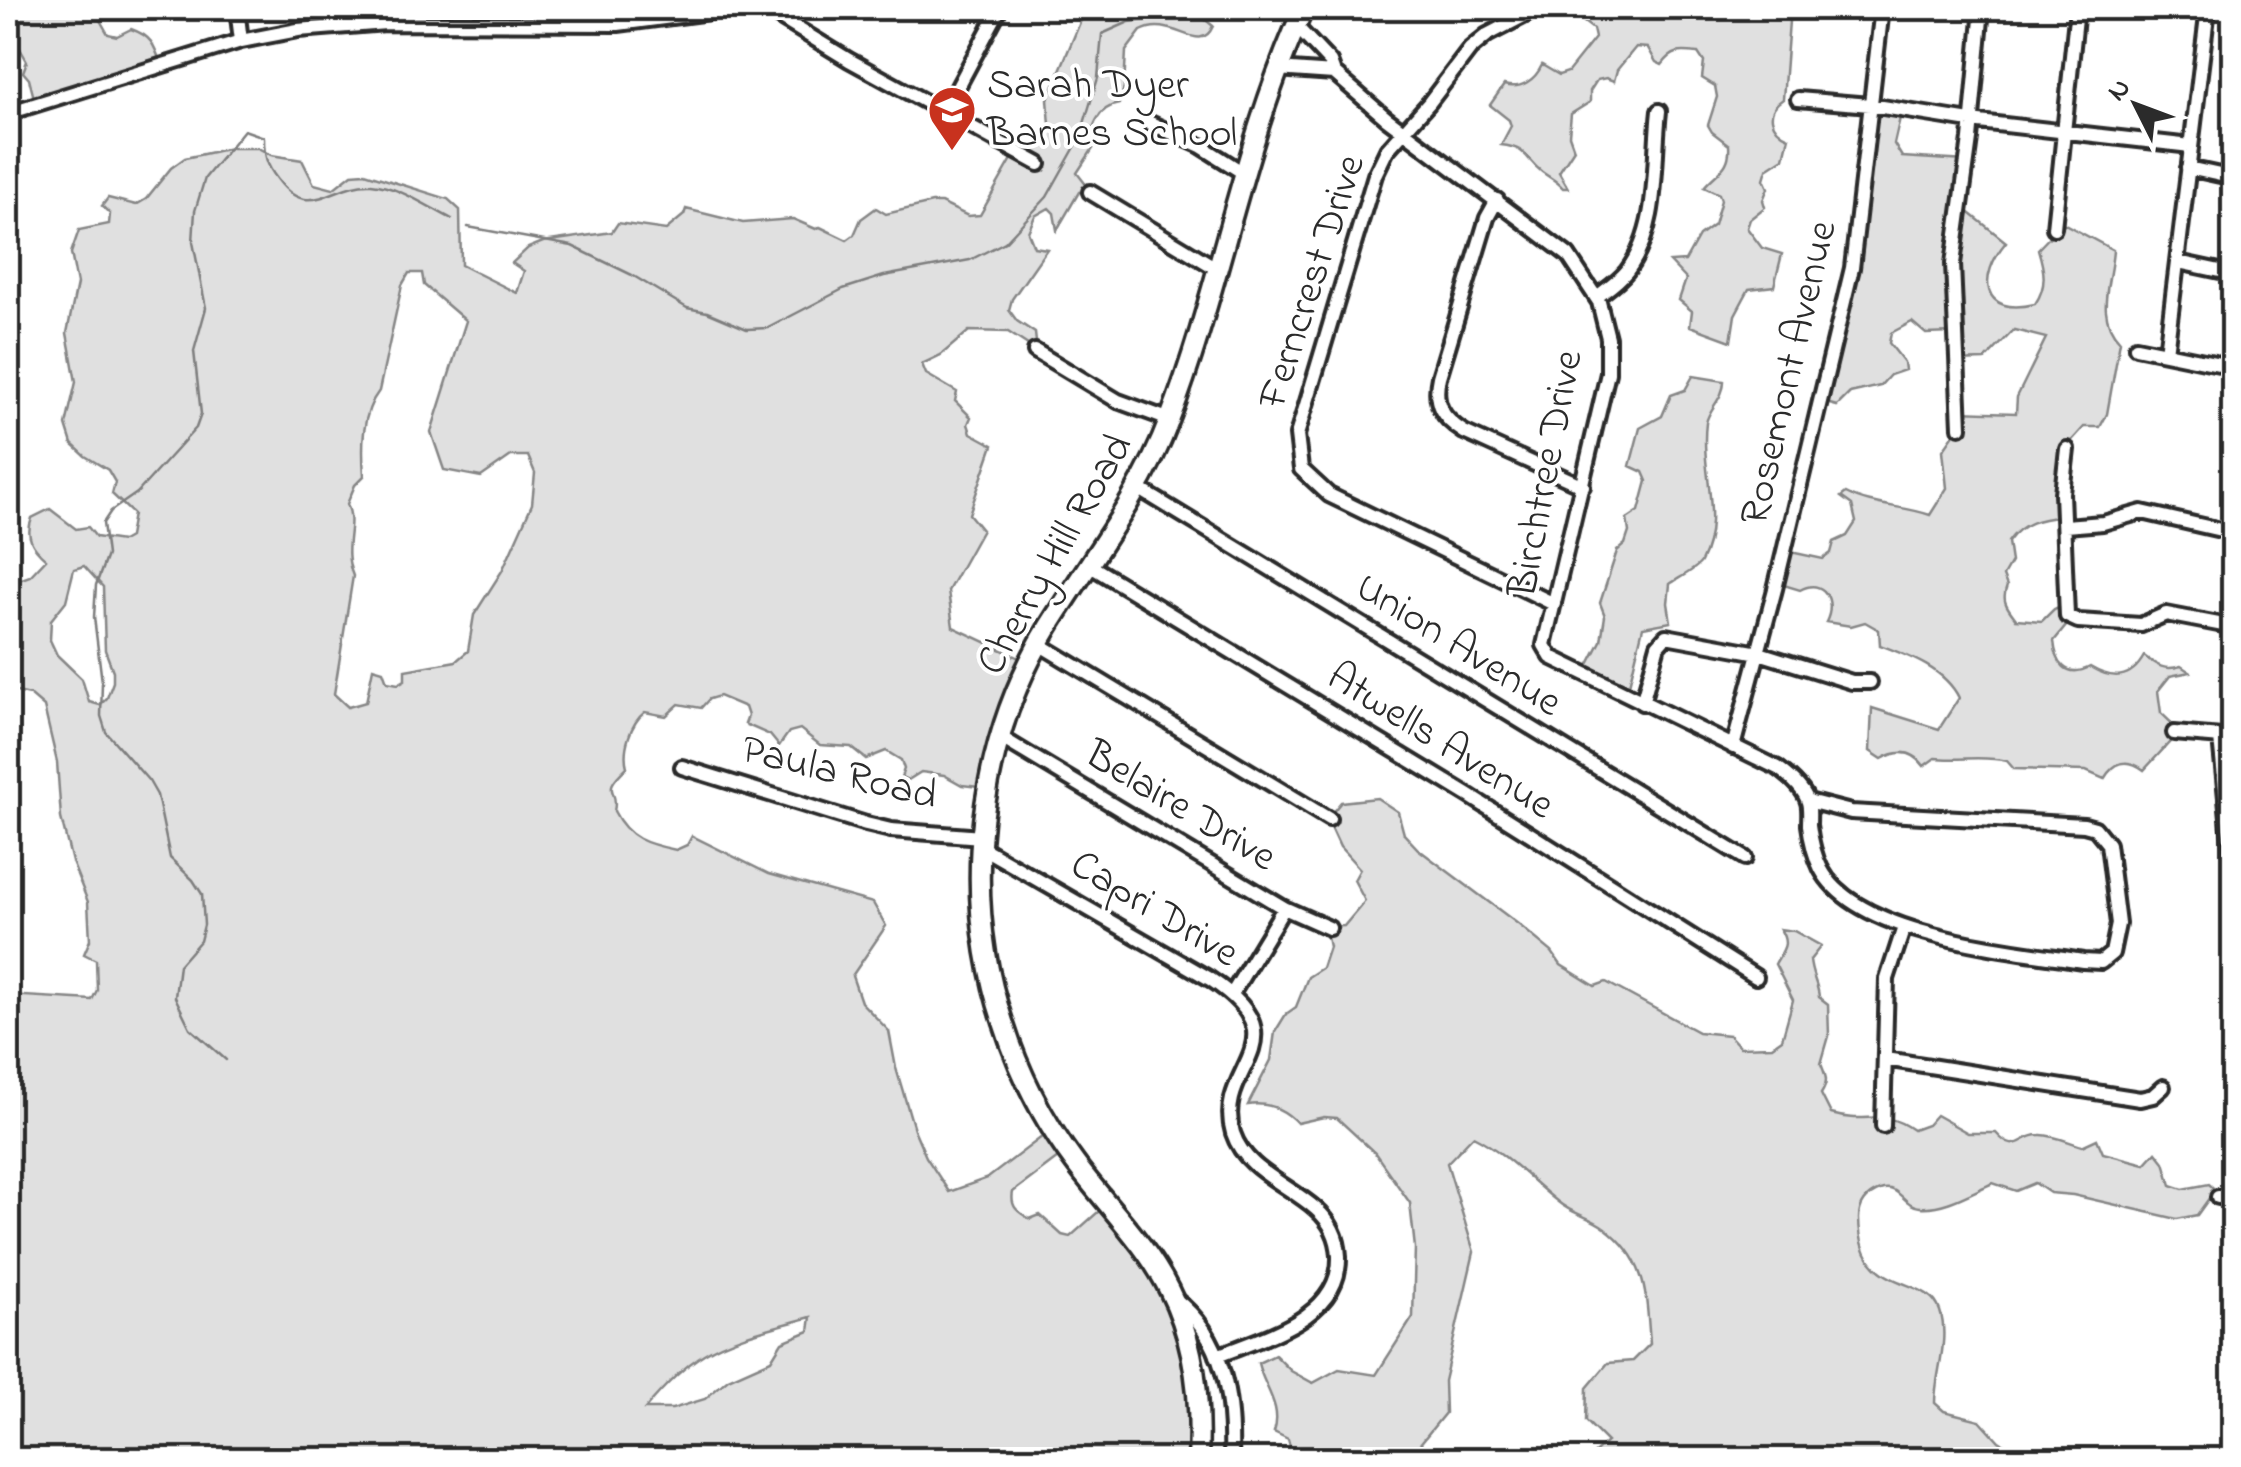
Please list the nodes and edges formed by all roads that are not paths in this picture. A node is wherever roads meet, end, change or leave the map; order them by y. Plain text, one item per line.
1 (238, 8) edge
2 (740, 8) edge
3 (764, 8) edge
4 (1000, 8) edge
5 (1539, 8) edge
6 (1882, 8) edge
7 (1982, 8) edge
8 (2077, 8) edge
9 (2208, 8) edge
10 (1300, 16) edge
11 (241, 41) junction
12 (1277, 69) junction
13 (1334, 73) junction
14 (1798, 99) dead end
15 (1870, 105) junction
16 (1659, 110) dead end
17 (944, 112) junction
18 (8, 113) edge
19 (1970, 121) junction
20 (1148, 122) dead end
21 (1402, 130) junction
22 (2063, 130) junction
23 (2191, 146) junction
24 (1039, 164) dead end
25 (2188, 168) junction
26 (1244, 174) junction
27 (2234, 178) edge
28 (1090, 192) dead end
29 (1497, 200) junction
30 (2054, 228) dead end
31 (2178, 262) junction
32 (1216, 268) junction
33 (2234, 274) edge
34 (1597, 297) junction
35 (2136, 347) dead end
36 (1035, 352) dead end
37 (2166, 353) junction
38 (2234, 367) edge
39 (1170, 420) junction
40 (1960, 427) dead end
41 (2067, 449) dead end
42 (1583, 486) junction
43 (1138, 488) junction
44 (2064, 526) junction
45 (2234, 534) edge
46 (1089, 565) junction
47 (1554, 604) junction
48 (2234, 627) edge
49 (1039, 644) junction
50 (1758, 653) junction
51 (1870, 682) dead end
52 (1642, 703) junction
53 (2174, 733) dead end
54 (1000, 737) junction
55 (2227, 738) edge
56 (1733, 748) junction
57 (682, 766) dead end
58 (1808, 801) junction
59 (1329, 819) dead end
60 (982, 842) junction
61 (2232, 854) edge
62 (1745, 858) dead end
63 (2234, 878) edge
64 (1284, 908) junction
65 (1904, 926) junction
66 (1330, 928) dead end
67 (1756, 977) dead end
68 (1232, 994) junction
69 (1885, 1059) junction
70 (2163, 1087) dead end
71 (1883, 1126) dead end
72 (2218, 1197) dead end
73 (2234, 1197) edge
74 (1172, 1298) junction
75 (1218, 1356) junction
76 (1198, 1460) edge
77 (1231, 1460) edge

1 - 11 street
2 - 11 street
3 - 17 street
4 - 17 street
5 - 21 street, Ferncrest Drive
6 - 15 street, Rosemont Avenue
7 - 19 street
8 - 22 street
9 - 23 street
10 - 12 main road, Cherry Hill Road
10 - 13 street, Birchtree Drive
11 - 18 street
12 - 13 street
12 - 26 main road, Cherry Hill Road
13 - 21 street, Birchtree Drive
14 - 15 street
15 - 19 street
15 - 50 street, Rosemont Avenue
16 - 34 street
17 - 24 street
19 - 22 street
19 - 40 street
20 - 26 street
21 - 29 street, Birchtree Drive
21 - 47 street, Ferncrest Drive
22 - 23 street
22 - 30 street
23 - 25 street
25 - 27 street
25 - 31 street
26 - 32 main road, Cherry Hill Road
28 - 32 street
29 - 34 street, Birchtree Drive
29 - 42 street
31 - 33 street
31 - 37 street
32 - 39 main road, Cherry Hill Road
34 - 42 street, Birchtree Drive
35 - 37 street
36 - 39 street
37 - 38 street
39 - 43 main road, Cherry Hill Road
41 - 44 street
42 - 47 street, Birchtree Drive
43 - 46 main road, Cherry Hill Road
43 - 62 street, Union Avenue
44 - 45 street
44 - 48 street
46 - 49 main road, Cherry Hill Road
46 - 67 street, Atwells Avenue
47 - 52 street, Birchtree Drive
49 - 54 main road, Cherry Hill Road
49 - 59 street
50 - 51 street
50 - 52 street
50 - 56 street, Rosemont Avenue
52 - 56 street
53 - 55 street
54 - 60 main road, Cherry Hill Road
54 - 64 street, Belaire Drive
55 - 61 street
56 - 58 street
57 - 60 street, Paula Road
58 - 65 street
58 - 65 street
60 - 68 street, Capri Drive
60 - 74 main road, Cherry Hill Road
61 - 63 street
64 - 66 street, Belaire Drive
64 - 68 street
65 - 69 street
68 - 75 street, Capri Drive
69 - 70 street
69 - 71 street
72 - 73 street
74 - 75 street
74 - 76 main road, Cherry Hill Road
75 - 77 street

